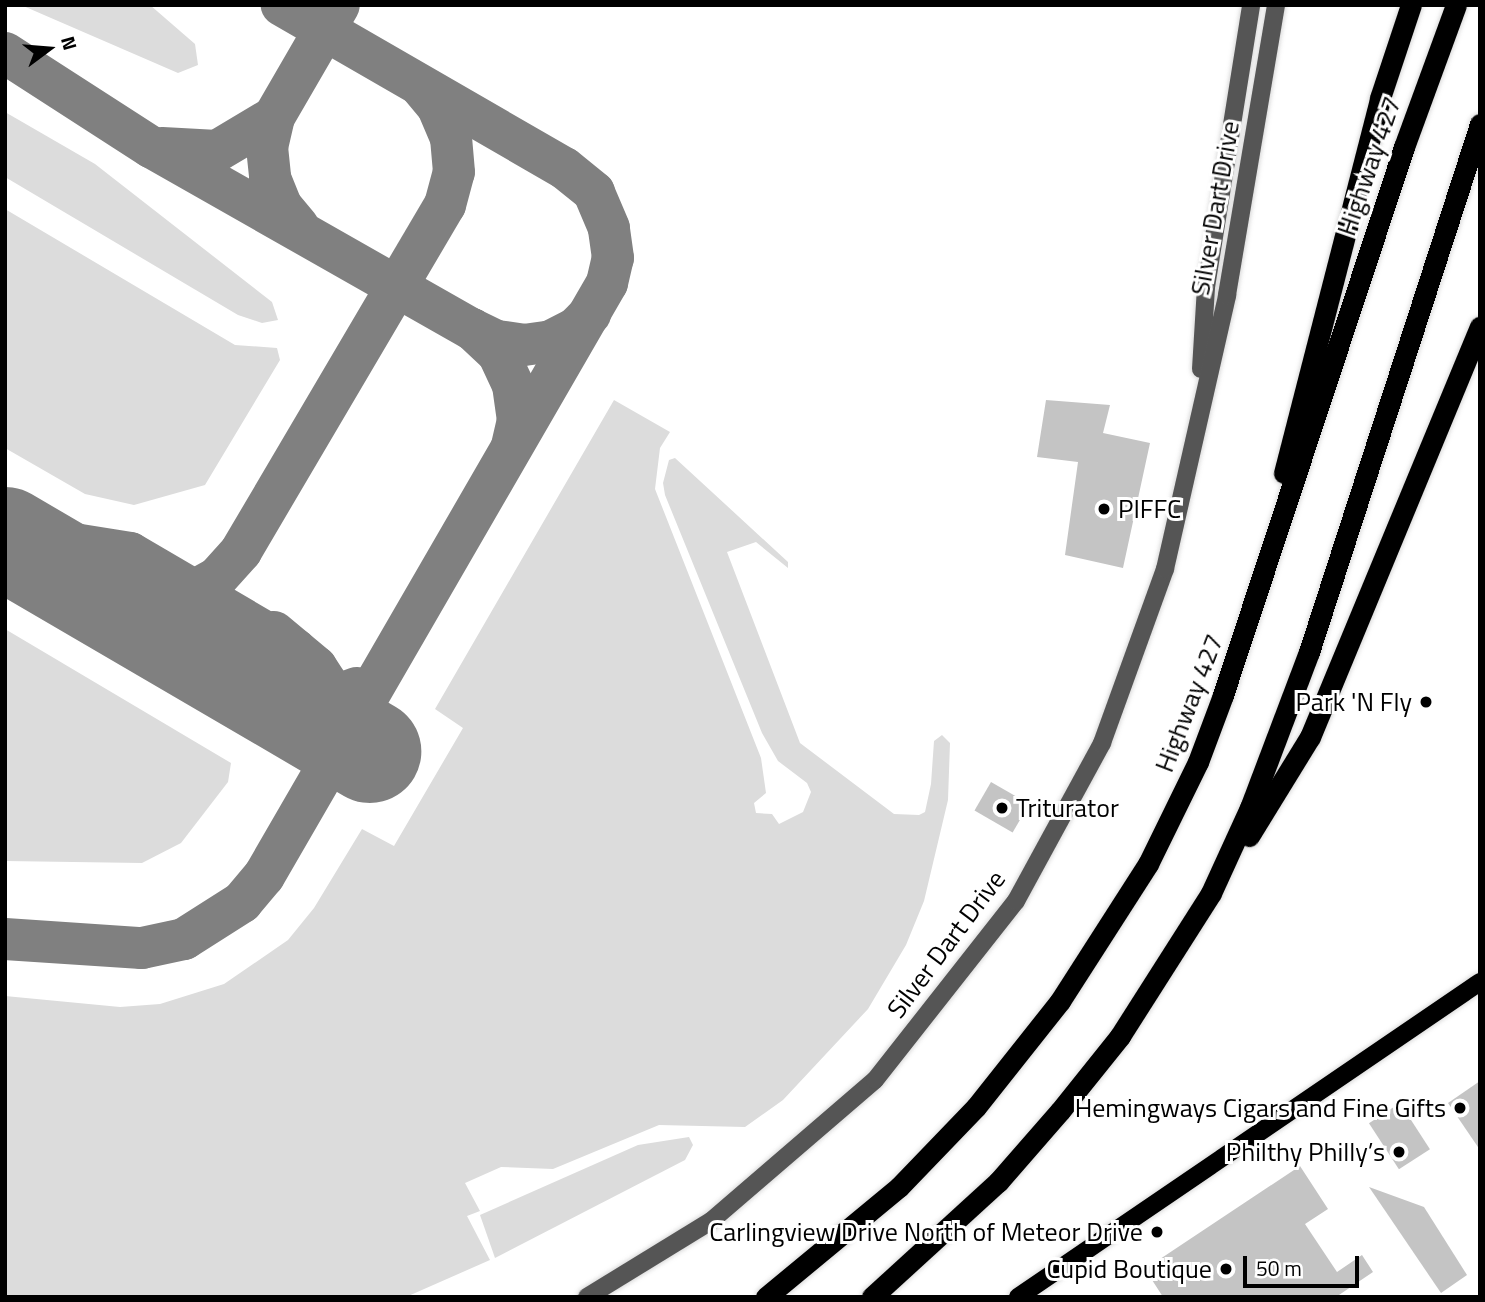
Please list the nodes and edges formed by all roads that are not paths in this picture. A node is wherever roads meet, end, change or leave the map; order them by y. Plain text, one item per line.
1 (1251, 5) edge
2 (1276, 5) edge
3 (1410, 5) edge
4 (1457, 5) edge
5 (1480, 124) edge
6 (1480, 327) edge
7 (1198, 418) junction
8 (1246, 630) junction
9 (1211, 892) junction
10 (1480, 982) edge
11 (587, 1297) edge
12 (766, 1297) edge
13 (873, 1297) edge
14 (1018, 1297) edge

1 - 7 street, Silver Dart Drive
2 - 7 street, Silver Dart Drive
3 - 8 highway
4 - 8 highway, Highway 427
5 - 9 highway
6 - 9 highway
7 - 11 street, Silver Dart Drive
8 - 12 highway, Highway 427
9 - 13 highway
10 - 14 main road

